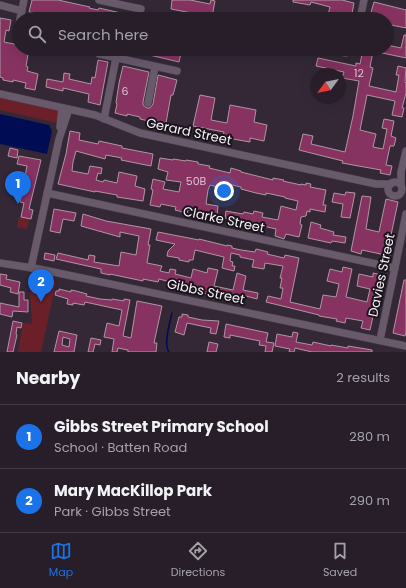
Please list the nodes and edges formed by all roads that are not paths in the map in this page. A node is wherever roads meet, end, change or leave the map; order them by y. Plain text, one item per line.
1 (24, 0) edge
2 (99, 0) edge
3 (364, 0) edge
4 (125, 3) edge
5 (0, 6) edge
6 (141, 10) dead end
7 (22, 11) joint
8 (361, 12) edge
9 (107, 56) edge
10 (116, 58) junction
11 (154, 66) junction
12 (177, 71) dead end
13 (0, 94) edge
14 (148, 103) dead end
15 (65, 109) junction
16 (104, 119) junction
17 (406, 151) edge
18 (376, 184) junction
19 (400, 189) edge
20 (47, 193) junction
21 (406, 214) edge
22 (0, 263) edge
23 (31, 268) junction
24 (395, 268) junction
25 (380, 340) junction
26 (406, 346) edge

1 - 7 street
2 - 4 street
3 - 8 street
4 - 6 street
5 - 7 street
9 - 10 street
10 - 11 street
10 - 16 street
11 - 12 street
11 - 14 street
13 - 15 street, Gerard Street
15 - 16 street, Gerard Street
15 - 20 street
16 - 18 street, Gerard Street
17 - 19 street
18 - 19 street, Gerard Street
18 - 19 street, Gerard Street
20 - 23 street
20 - 24 street, Clarke Street
21 - 24 street, Davies Street
22 - 23 street, Gibbs Street
23 - 25 street, Gibbs Street
24 - 25 street, Davies Street
25 - 26 street, Gibbs Street

